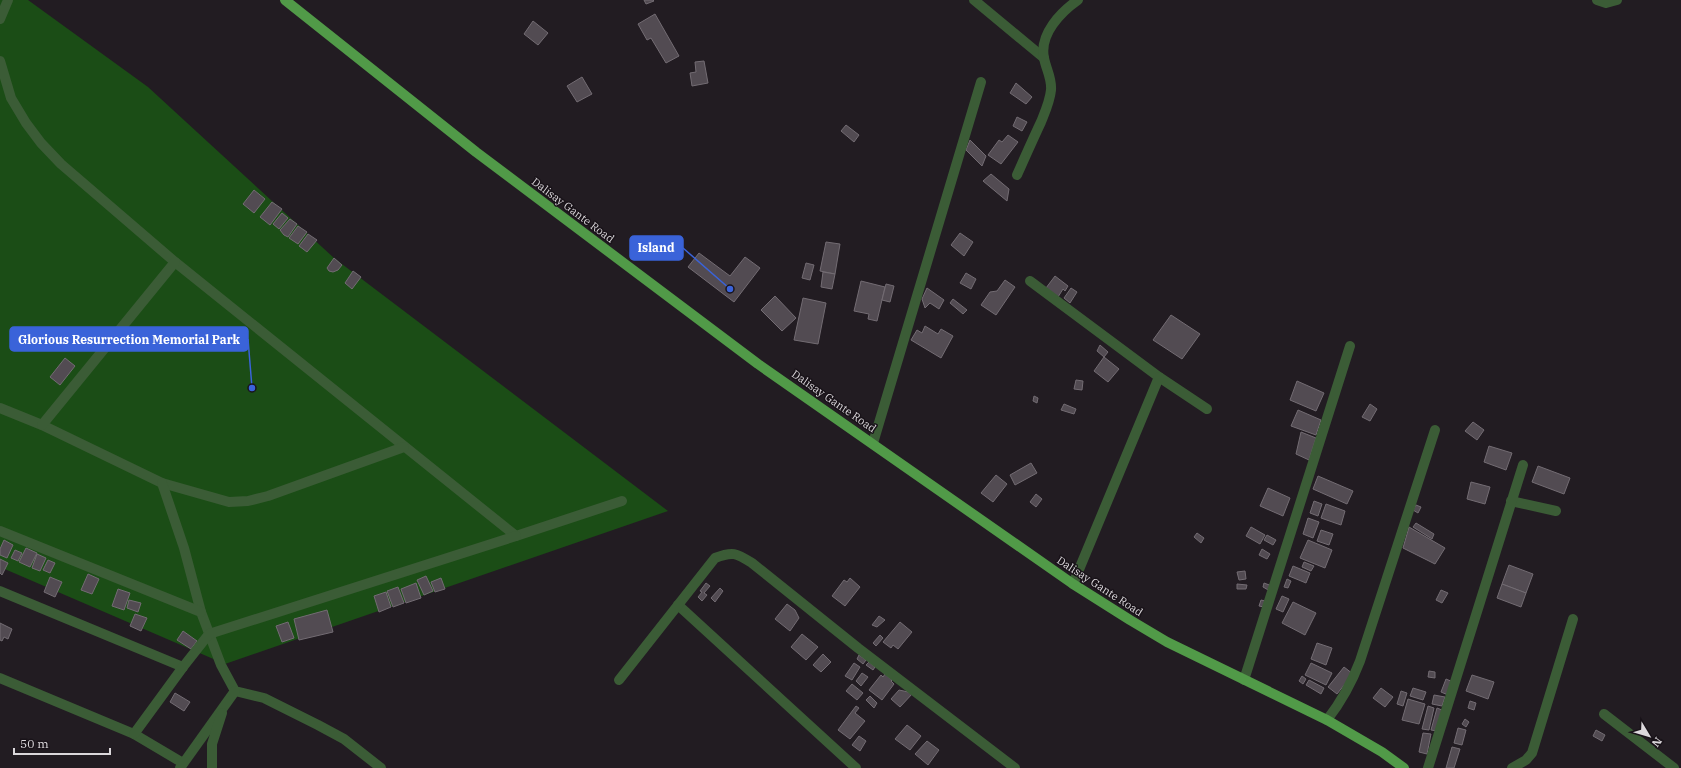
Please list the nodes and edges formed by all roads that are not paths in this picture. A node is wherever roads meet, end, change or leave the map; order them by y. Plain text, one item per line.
1 (8, 0) edge
2 (285, 0) edge
3 (974, 0) edge
4 (1078, 0) edge
5 (1597, 0) edge
6 (1617, 0) edge
7 (0, 19) edge
8 (1044, 58) junction
9 (0, 61) edge
10 (981, 82) dead end
11 (0, 87) edge
12 (11, 98) junction
13 (1017, 175) dead end
14 (175, 262) junction
15 (1030, 281) dead end
16 (1350, 346) dead end
17 (1159, 377) junction
18 (0, 408) edge
19 (1207, 410) dead end
20 (42, 425) junction
21 (1435, 430) dead end
22 (873, 444) junction
23 (404, 447) junction
24 (1522, 465) dead end
25 (162, 483) junction
26 (622, 501) dead end
27 (1511, 501) junction
28 (1556, 511) dead end
29 (0, 531) edge
30 (516, 536) junction
31 (1073, 584) junction
32 (0, 591) edge
33 (678, 605) junction
34 (201, 612) junction
35 (1573, 619) dead end
36 (209, 634) junction
37 (183, 667) junction
38 (0, 678) edge
39 (619, 680) dead end
40 (1244, 680) junction
41 (235, 691) junction
42 (225, 703) junction
43 (1604, 714) dead end
44 (1327, 720) junction
45 (134, 734) junction
46 (181, 766) edge
47 (212, 768) edge
48 (381, 768) edge
49 (856, 768) edge
50 (1015, 768) edge
51 (1404, 768) edge
52 (1428, 768) edge
53 (1512, 768) edge
54 (1674, 768) edge

1 - 7 street
2 - 22 main road, Dalisay Gante Road
3 - 8 street
4 - 8 street
5 - 6 street
8 - 13 street
9 - 12 street
10 - 22 street
11 - 12 street
12 - 14 street
14 - 20 street
14 - 23 street
15 - 17 street
16 - 40 street
17 - 19 street
17 - 31 street
18 - 20 street
20 - 25 street
21 - 44 street
22 - 31 main road, Dalisay Gante Road
23 - 25 street
23 - 30 street
24 - 27 street
25 - 34 street
26 - 30 street
27 - 28 street
27 - 52 street
29 - 34 street
30 - 36 street
31 - 40 main road, Dalisay Gante Road
32 - 37 street
33 - 39 street
33 - 49 street
33 - 50 street
34 - 36 street
35 - 53 street
36 - 37 street
36 - 41 street
37 - 45 street
38 - 45 street
40 - 44 main road, Dalisay Gante Road
41 - 42 street
41 - 48 street
42 - 46 street
42 - 47 street
43 - 54 street
44 - 51 main road, Dalisay Gante Road
45 - 46 street

